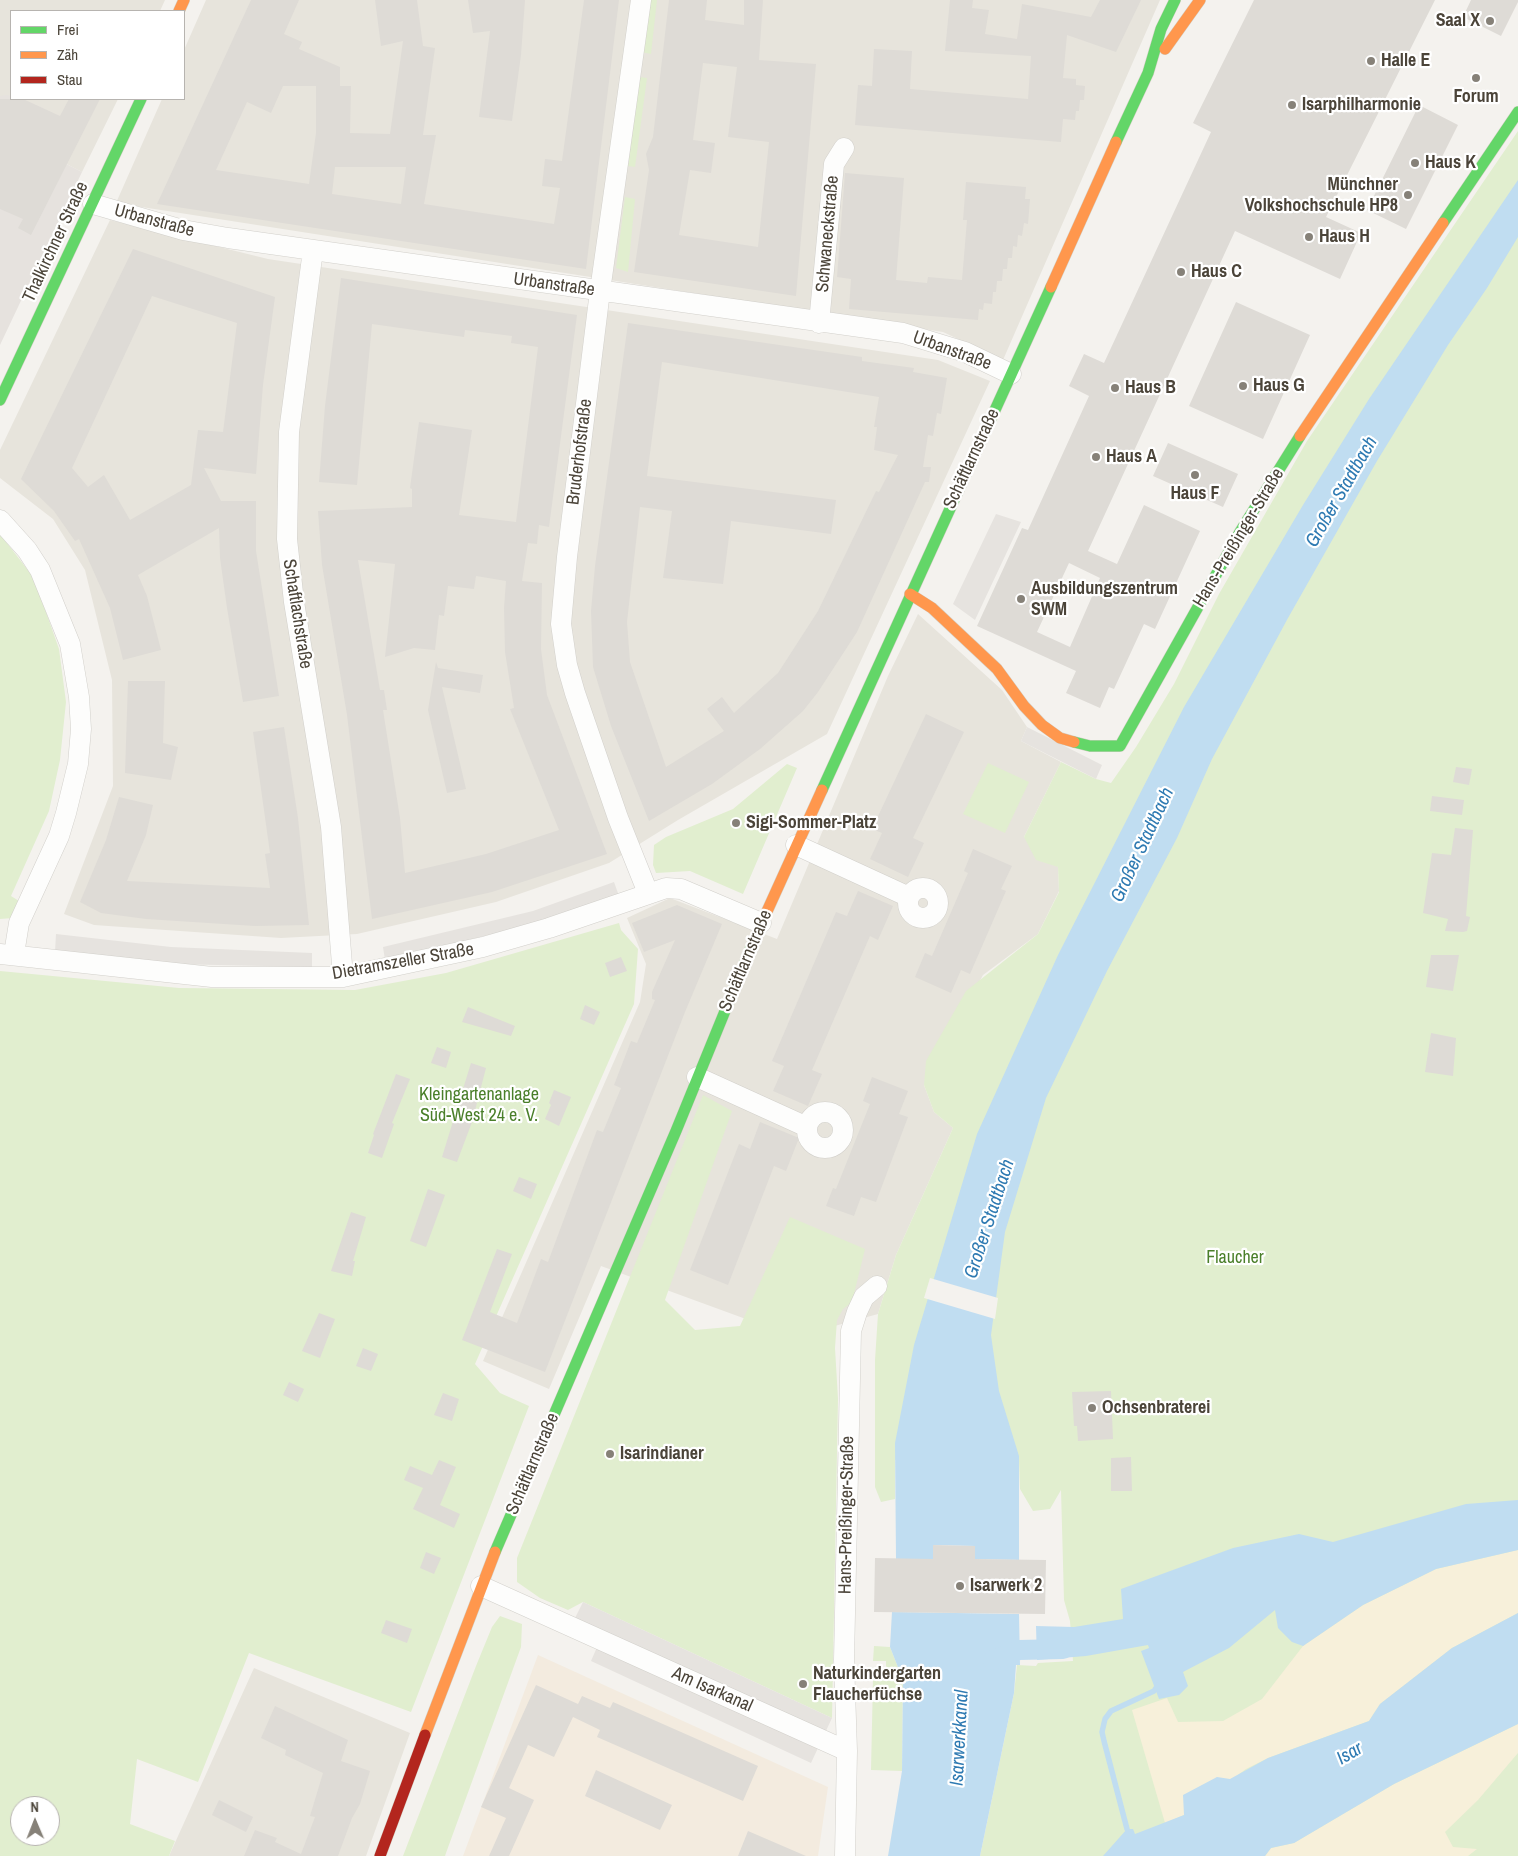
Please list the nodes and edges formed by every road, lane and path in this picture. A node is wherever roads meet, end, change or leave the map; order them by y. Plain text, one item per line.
1 (641, 0) edge
2 (1175, 0) edge
3 (1200, 0) edge
4 (1148, 73) junction
5 (141, 100) edge
6 (1518, 112) edge
7 (844, 148) dead end
8 (93, 204) junction
9 (312, 250) junction
10 (600, 291) junction
11 (819, 323) junction
12 (1011, 374) junction
13 (0, 400) edge
14 (0, 520) edge
15 (910, 594) junction
16 (796, 844) junction
17 (648, 893) junction
18 (909, 897) dead end
19 (761, 923) junction
20 (7, 954) edge
21 (343, 976) junction
22 (698, 1077) junction
23 (807, 1127) dead end
24 (876, 1286) dead end
25 (480, 1586) junction
26 (847, 1751) junction
27 (380, 1856) edge
28 (845, 1856) edge

1 - 10 street, Bruderhofstraße
2 - 4 street, Schäftlarnstraße
3 - 4 street, Schäftlarnstraße
4 - 12 street, Schäftlarnstraße
5 - 8 street, Thalkirchner Straße
6 - 15 street, Hans-Preißinger-Straße
7 - 11 street, Schwaneckstraße
8 - 9 street, Urbanstraße
8 - 13 street, Thalkirchner Straße
9 - 10 street, Urbanstraße
9 - 21 street, Schaftlachstraße
10 - 11 street, Urbanstraße
10 - 17 street, Bruderhofstraße
11 - 12 street, Urbanstraße
12 - 15 street, Schäftlarnstraße
14 - 20 street
15 - 16 street, Schäftlarnstraße
16 - 18 street
16 - 19 street, Schäftlarnstraße
17 - 19 street, Dietramszeller Straße
17 - 21 street, Dietramszeller Straße
19 - 22 street, Schäftlarnstraße
20 - 21 street, Dietramszeller Straße
22 - 23 street
22 - 25 street, Schäftlarnstraße
24 - 26 street, Hans-Preißinger-Straße
25 - 26 street, Am Isarkanal
25 - 27 street, Schäftlarnstraße
26 - 28 street

